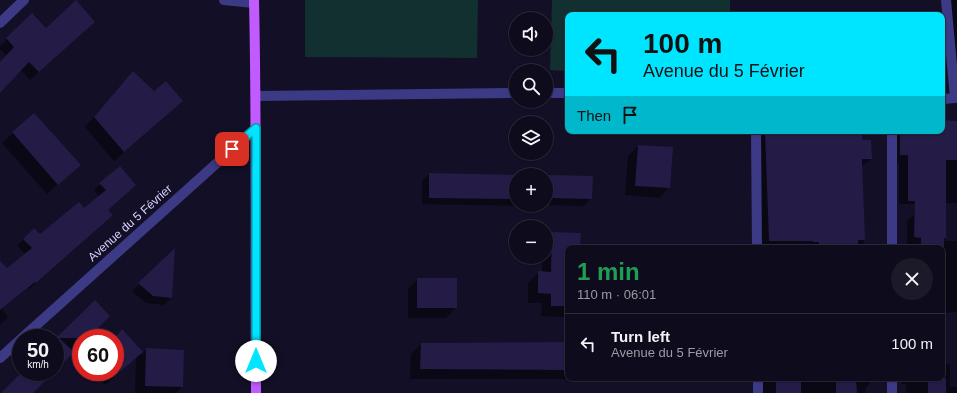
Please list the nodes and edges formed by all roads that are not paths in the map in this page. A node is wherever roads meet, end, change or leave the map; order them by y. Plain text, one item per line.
1 (24, 0) edge
2 (224, 0) edge
3 (946, 0) edge
4 (254, 2) edge
5 (0, 23) edge
6 (509, 93) edge
7 (553, 93) edge
8 (565, 94) edge
9 (257, 96) junction
10 (956, 98) edge
11 (945, 99) edge
12 (256, 128) junction
13 (756, 134) edge
14 (892, 134) edge
15 (757, 245) edge
16 (892, 245) edge
17 (33, 329) edge
18 (12, 348) edge
19 (0, 358) edge
20 (758, 381) edge
21 (892, 381) edge
22 (256, 393) edge
23 (758, 393) edge
24 (892, 393) edge

1 - 5 street
2 - 4 street
3 - 10 street
4 - 9 main road
6 - 9 street
7 - 8 street
9 - 12 main road
10 - 11 street
12 - 17 street, Avenue du 5 Février
12 - 22 main road
13 - 15 street
14 - 16 street
18 - 19 street, Avenue du 5 Février
20 - 23 street
21 - 24 street

